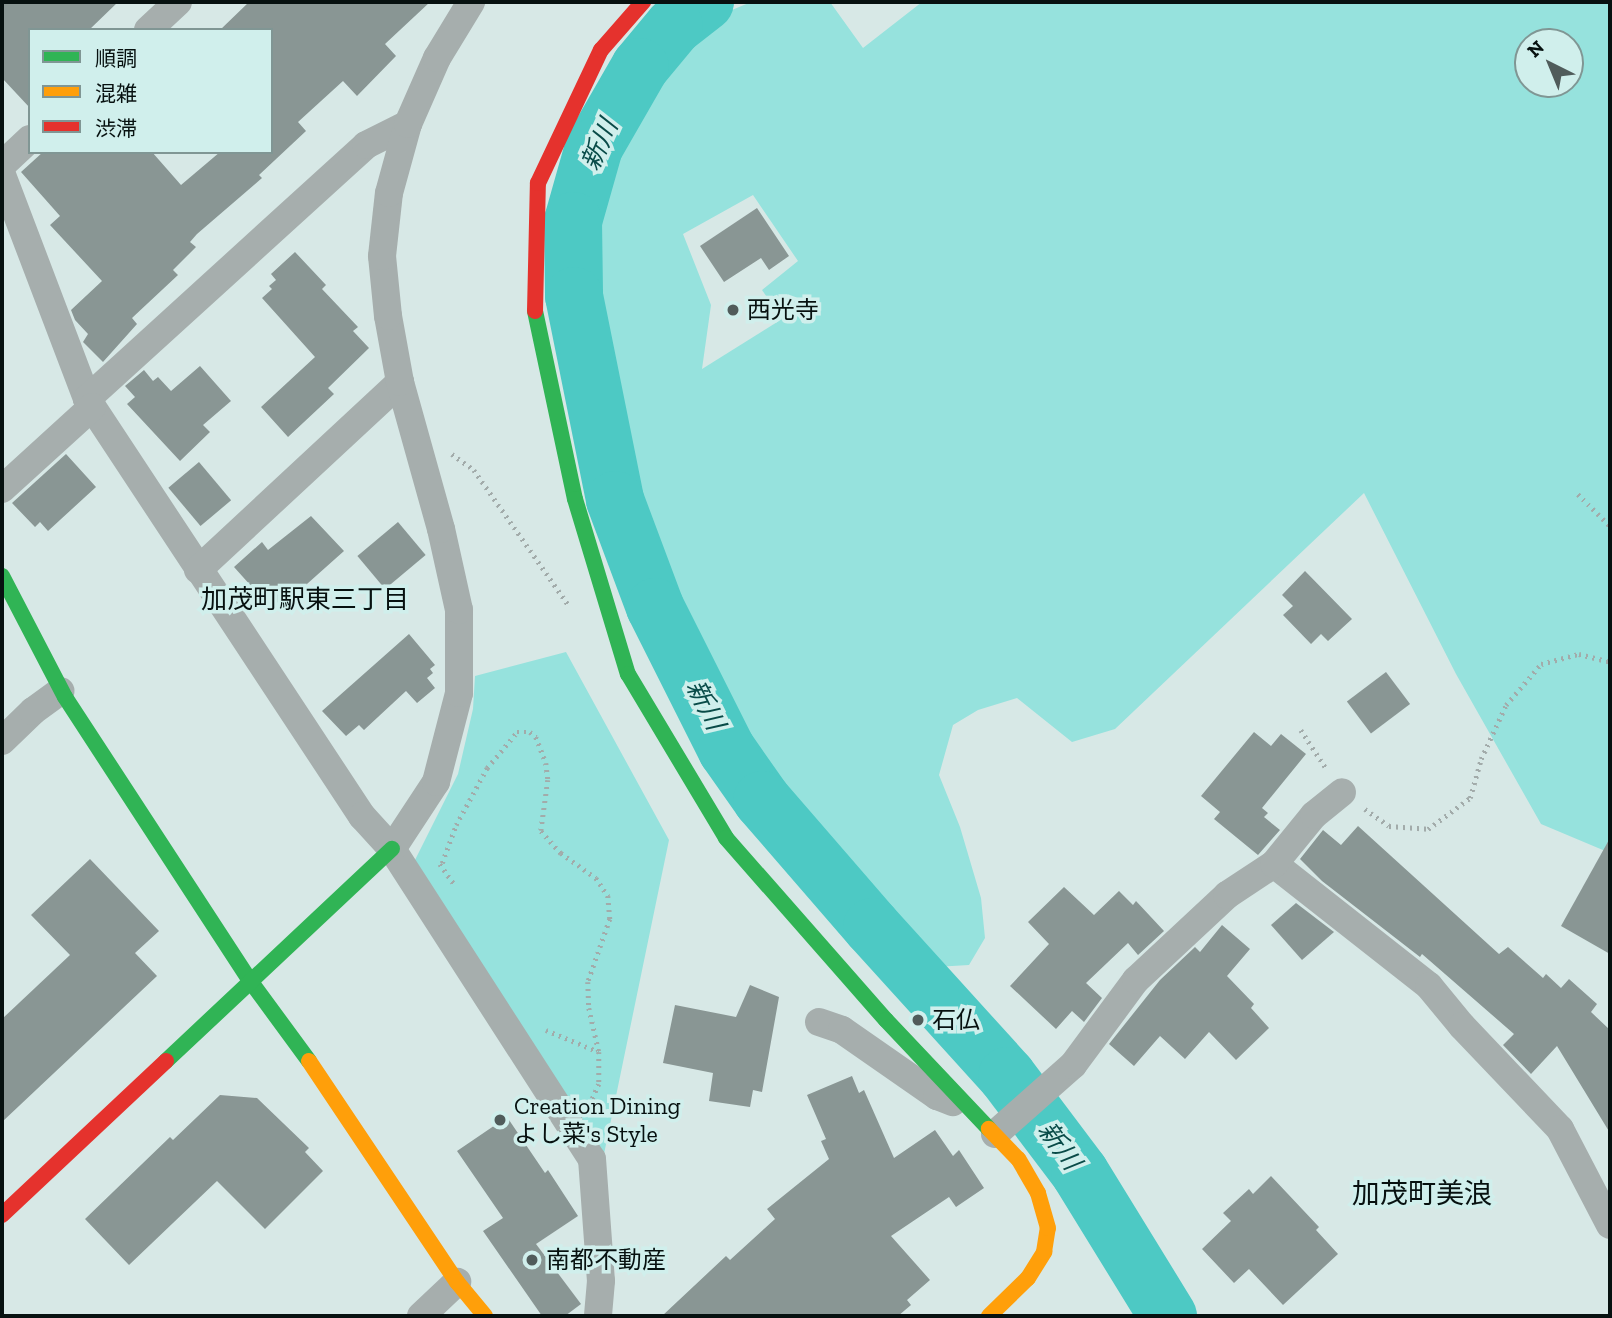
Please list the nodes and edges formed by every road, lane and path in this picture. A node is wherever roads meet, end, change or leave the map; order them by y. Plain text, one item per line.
1 (178, 2) edge
2 (643, 2) edge
3 (468, 3) edge
4 (150, 28) edge
5 (408, 124) junction
6 (28, 141) edge
7 (2, 165) edge
8 (2, 175) edge
9 (400, 383) junction
10 (90, 403) junction
11 (447, 451) dead end
12 (2, 489) edge
13 (1578, 494) dead end
14 (1610, 526) edge
15 (198, 570) junction
16 (2, 576) edge
17 (571, 608) dead end
18 (25, 654) dead end
19 (1610, 662) edge
20 (61, 691) junction
21 (1301, 730) dead end
22 (2, 741) edge
23 (1342, 792) junction
24 (392, 849) junction
25 (442, 863) dead end
26 (1275, 864) junction
27 (251, 982) junction
28 (819, 1022) dead end
29 (600, 1052) dead end
30 (969, 1108) junction
31 (999, 1129) junction
32 (2, 1215) edge
33 (1610, 1225) edge
34 (457, 1282) junction
35 (421, 1316) edge
36 (485, 1316) edge
37 (598, 1316) edge
38 (989, 1316) edge

1 - 4 street
2 - 30 street
3 - 5 street
5 - 9 street
5 - 10 street
6 - 7 street
8 - 10 street
9 - 15 street
9 - 24 street
10 - 12 street
10 - 15 street
11 - 17 path
13 - 14 path
15 - 24 street
16 - 20 street
18 - 20 street
19 - 23 path
20 - 22 street
20 - 27 street
21 - 23 path
23 - 26 street
24 - 27 street
24 - 37 street
25 - 29 path
26 - 31 street
26 - 33 street
27 - 32 street
27 - 34 street
28 - 30 street
30 - 31 street
31 - 38 street
34 - 35 street
34 - 36 street

